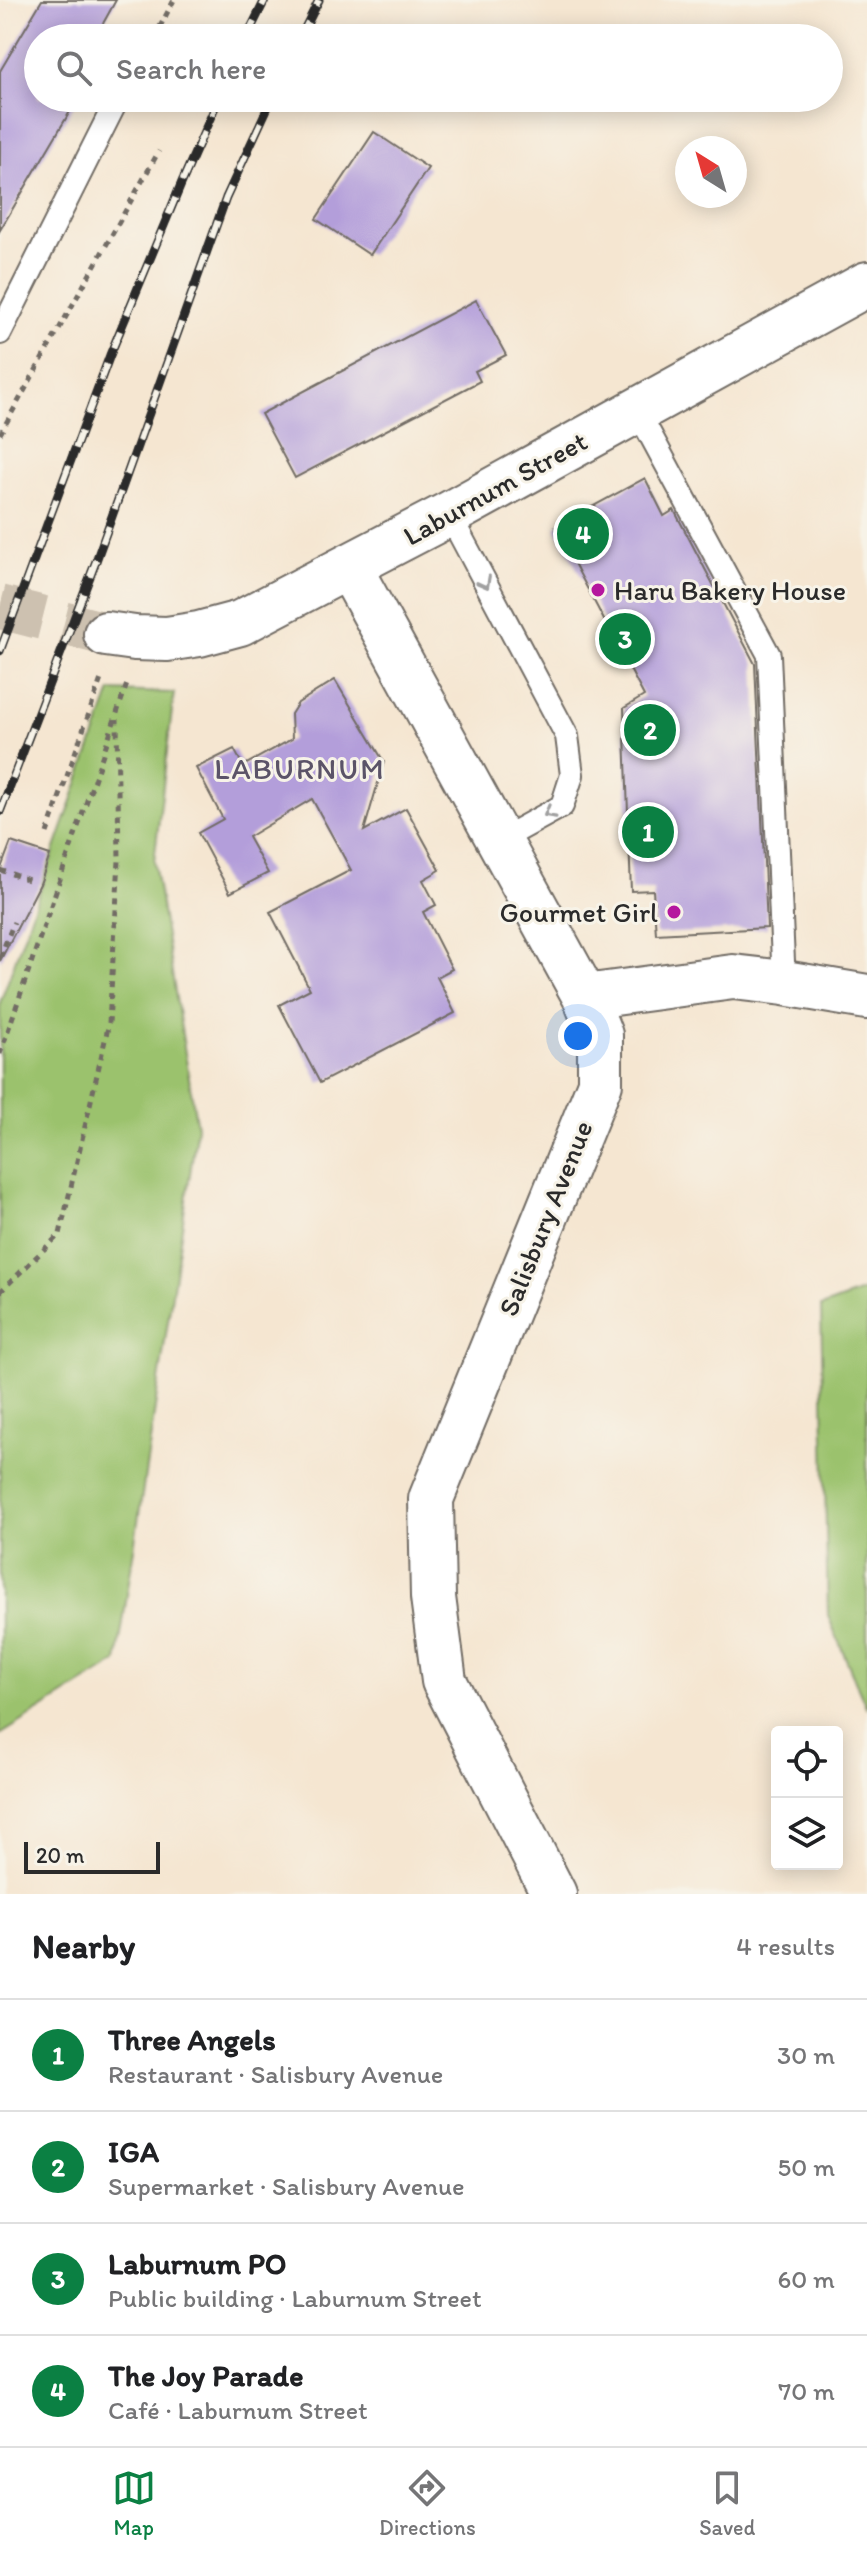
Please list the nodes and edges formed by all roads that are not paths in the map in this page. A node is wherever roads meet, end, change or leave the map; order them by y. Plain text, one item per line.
1 (111, 112) edge
2 (867, 284) edge
3 (0, 333) edge
4 (637, 410) junction
5 (449, 514) junction
6 (349, 567) junction
7 (104, 654) tunnel mouth
8 (500, 840) junction
9 (784, 983) junction
10 (585, 997) junction
11 (867, 997) edge
12 (554, 1894) edge

1 - 3 lane
2 - 4 street, Laburnum Street
4 - 5 street, Laburnum Street
4 - 9 lane
5 - 6 street, Laburnum Street
5 -> 8 lane
6 - 7 street, Laburnum Street
6 - 8 street, Salisbury Avenue
8 - 10 street, Salisbury Avenue
9 - 10 street
9 - 11 street
10 - 12 street, Salisbury Avenue

